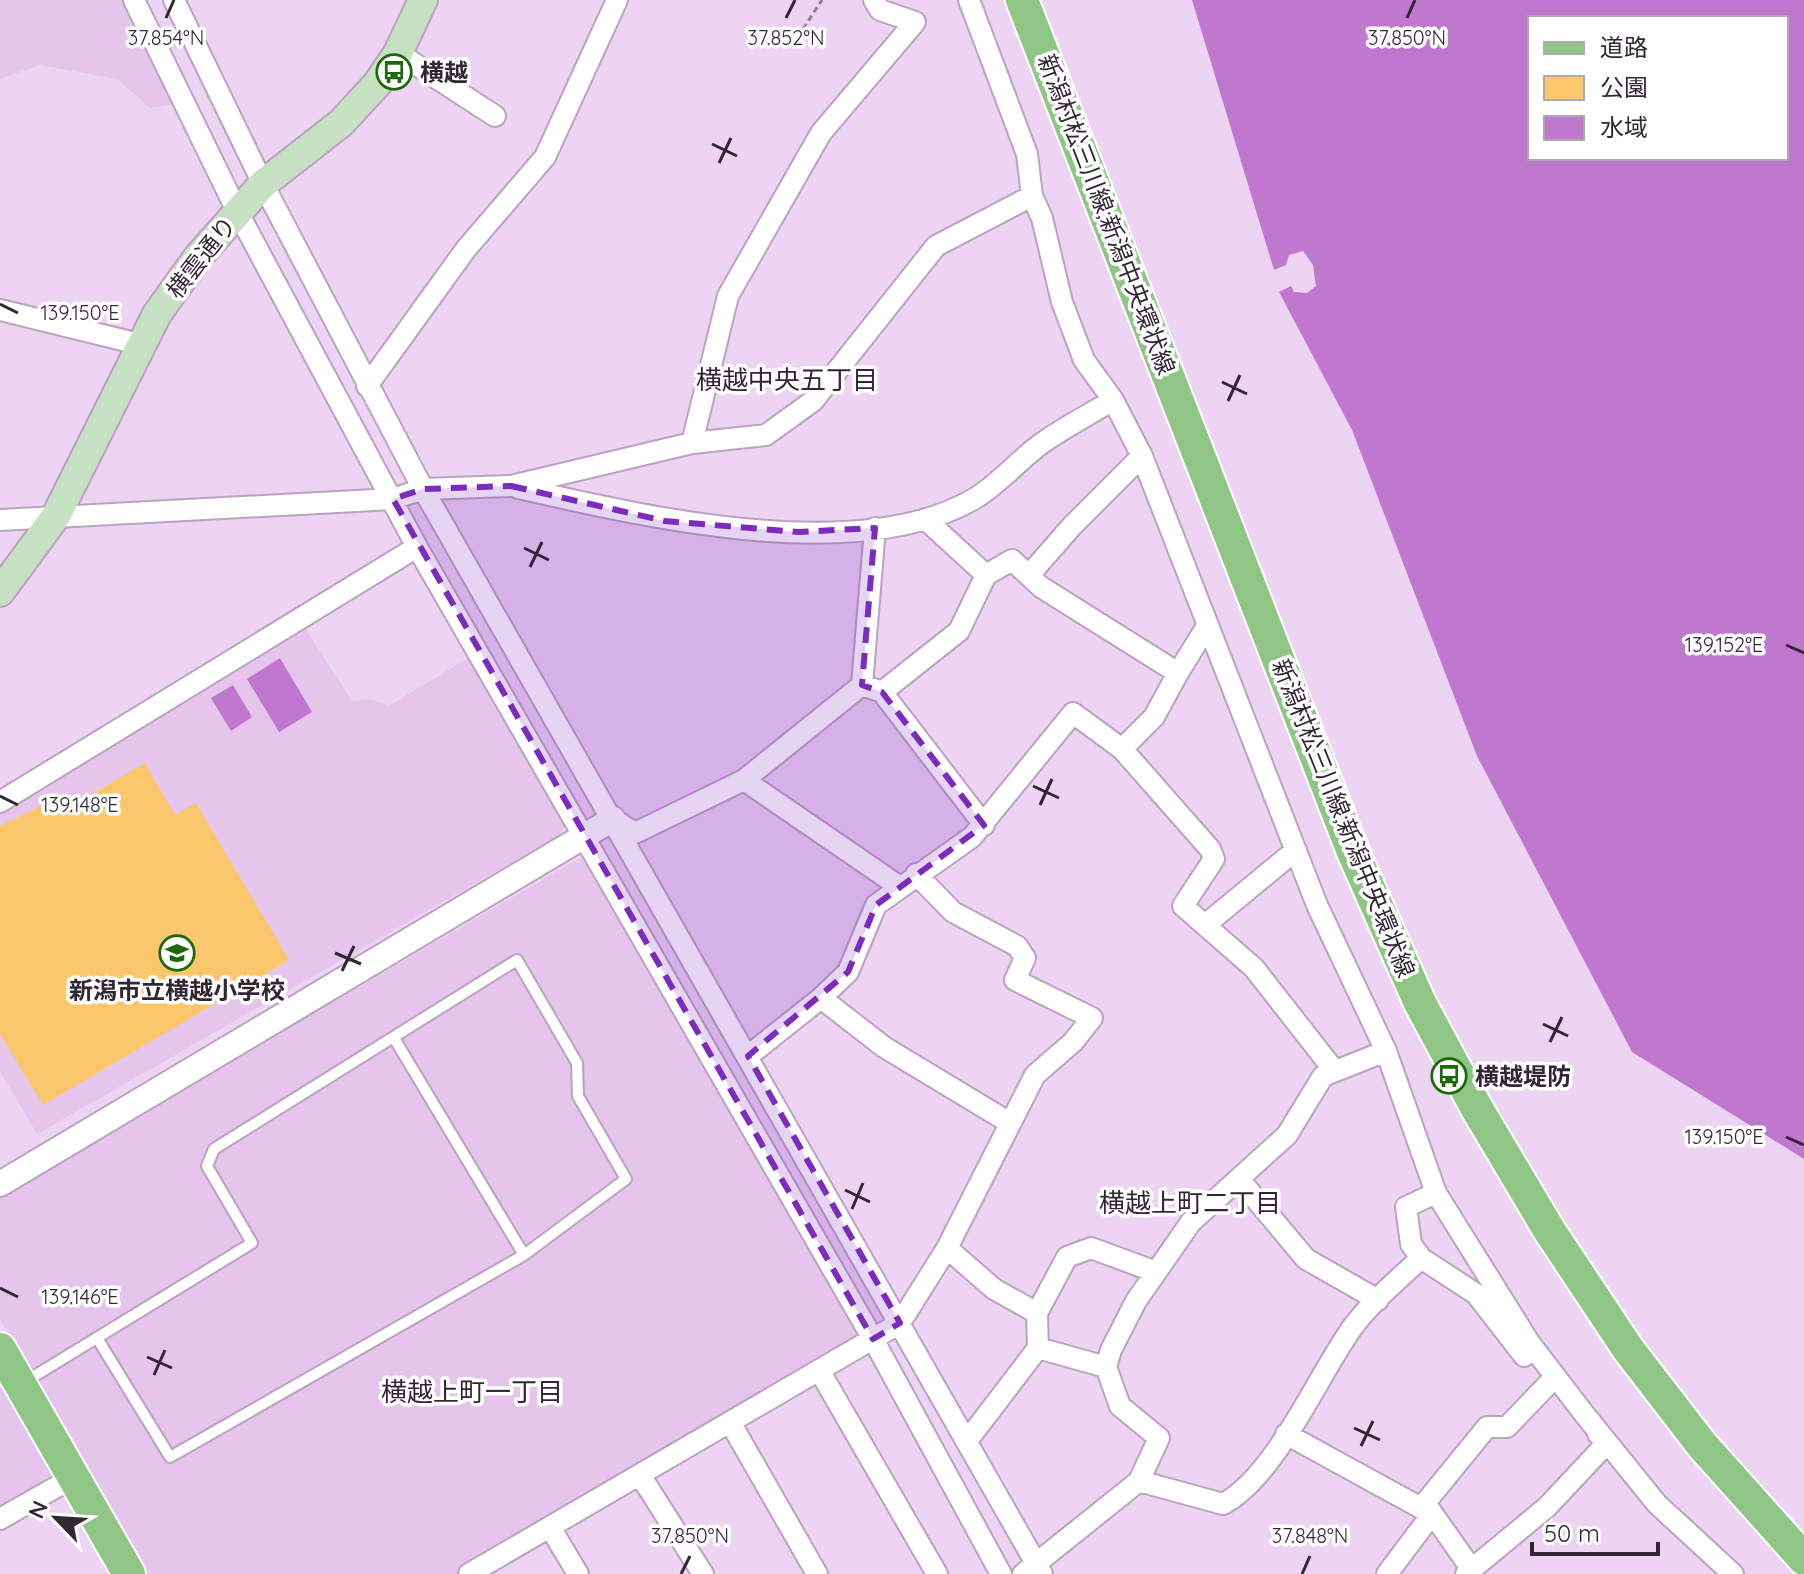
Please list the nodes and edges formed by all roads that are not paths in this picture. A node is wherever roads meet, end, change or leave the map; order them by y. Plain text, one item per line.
1 (134, 0) edge
2 (174, 0) edge
3 (423, 0) edge
4 (617, 0) edge
5 (874, 0) edge
6 (969, 0) edge
7 (1022, 0) edge
8 (398, 53) junction
9 (495, 116) dead end
10 (263, 184) junction
11 (1032, 196) junction
12 (237, 211) junction
13 (0, 310) edge
14 (143, 345) junction
15 (367, 386) junction
16 (1113, 400) junction
17 (692, 443) junction
18 (1142, 456) junction
19 (511, 486) junction
20 (423, 489) junction
21 (393, 499) junction
22 (56, 516) junction
23 (925, 519) junction
24 (0, 520) edge
25 (875, 528) junction
26 (417, 547) junction
27 (1030, 574) junction
28 (986, 575) junction
29 (0, 592) edge
30 (1207, 626) junction
31 (1178, 673) junction
32 (862, 685) junction
33 (882, 692) junction
34 (1122, 749) junction
35 (744, 780) junction
36 (0, 802) edge
37 (613, 819) junction
38 (984, 825) junction
39 (585, 834) junction
40 (1296, 850) junction
41 (908, 880) junction
42 (1205, 925) junction
43 (821, 998) junction
44 (394, 1038) junction
45 (1386, 1051) junction
46 (748, 1056) junction
47 (1333, 1069) junction
48 (1010, 1123) junction
49 (1239, 1179) junction
50 (0, 1184) edge
51 (1436, 1193) junction
52 (947, 1248) junction
53 (524, 1255) junction
54 (1421, 1258) junction
55 (1156, 1272) junction
56 (1378, 1300) junction
57 (1037, 1313) junction
58 (900, 1323) junction
59 (97, 1338) junction
60 (873, 1339) junction
61 (1038, 1348) junction
62 (0, 1349) edge
63 (1106, 1367) junction
64 (819, 1370) junction
65 (1551, 1381) junction
66 (21, 1384) junction
67 (730, 1422) junction
68 (1286, 1434) junction
69 (967, 1441) junction
70 (1607, 1443) junction
71 (640, 1475) junction
72 (74, 1477) junction
73 (1139, 1481) junction
74 (1432, 1514) junction
75 (0, 1519) edge
76 (550, 1527) junction
77 (1804, 1559) edge
78 (1034, 1571) edge
79 (1468, 1571) edge
80 (129, 1574) edge
81 (469, 1574) edge
82 (578, 1574) edge
83 (703, 1574) edge
84 (817, 1574) edge
85 (937, 1574) edge
86 (1001, 1574) edge
87 (1387, 1574) edge
88 (1733, 1574) edge

1 - 12 street
2 - 10 street
3 - 8 main road, 横雲通り
4 - 15 street
5 - 17 street
6 - 11 street
7 - 77 main road, 新潟村松三川線;新潟中央環状線
8 - 9 street
8 - 10 main road, 横雲通り
10 - 12 main road, 横雲通り
10 - 15 street
11 - 16 street
11 - 17 street
12 - 14 main road, 横雲通り
12 - 21 street
13 - 14 street
14 - 22 main road, 横雲通り
15 - 20 street
16 - 18 street
16 - 23 street
17 - 19 street
18 - 27 street
18 - 30 street
19 - 20 street
19 - 25 street
20 - 21 street
20 - 37 street
21 - 22 street
21 - 26 street
22 - 24 street
22 - 29 main road, 横雲通り
23 - 25 street
23 - 28 street
25 - 32 street
26 - 36 street
26 - 39 street
27 - 28 street
27 - 31 street
28 - 33 street
30 - 31 street
30 - 40 street
31 - 34 street
32 - 33 street
32 - 35 street
33 - 38 street
34 - 38 street
34 - 42 street
35 - 37 street
35 - 41 street
37 - 39 street
37 - 46 street
38 - 41 street
39 - 50 street
39 - 60 street
40 - 42 street
40 - 45 street
41 - 43 street
41 - 48 street
42 - 47 street
43 - 46 street
43 - 48 street
44 - 53 lane
44 - 53 lane
44 - 59 lane
45 - 47 street
45 - 51 street
46 - 58 street
47 - 49 street
48 - 52 street
49 - 55 street
49 - 56 street
51 - 54 street
51 - 65 street
52 - 57 street
52 - 58 street
53 - 59 lane
54 - 56 street
54 - 65 street
55 - 57 street
55 - 63 street
56 - 68 street
57 - 61 street
58 - 60 street
58 - 69 street
59 - 66 lane
60 - 64 street
60 - 86 street
61 - 63 street
61 - 69 street
62 - 66 main road
63 - 73 street
64 - 67 street
64 - 85 street
65 - 70 street
65 - 74 street
66 - 72 main road
67 - 71 street
67 - 84 street
68 - 73 street
68 - 74 street
69 - 78 street
70 - 79 street
70 - 88 street
71 - 76 street
71 - 83 street
72 - 75 street
72 - 80 main road
73 - 78 street
74 - 79 street
74 - 87 street
76 - 81 street
76 - 82 street

